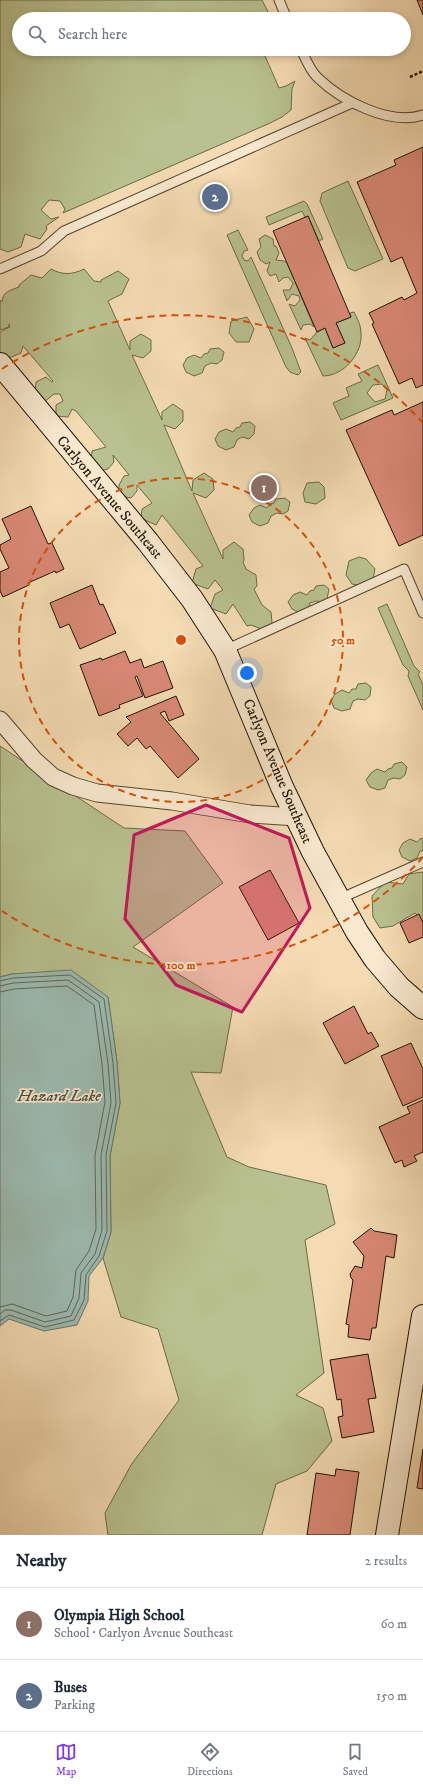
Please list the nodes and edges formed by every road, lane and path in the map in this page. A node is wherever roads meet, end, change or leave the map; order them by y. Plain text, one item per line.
1 (279, 0) edge
2 (284, 12) edge
3 (305, 56) edge
4 (423, 71) edge
5 (410, 77) dead end
6 (352, 103) junction
7 (423, 115) edge
8 (0, 269) edge
9 (0, 364) edge
10 (423, 613) edge
11 (225, 650) junction
12 (0, 720) edge
13 (297, 817) junction
14 (423, 862) edge
15 (339, 899) junction
16 (423, 1008) edge
17 (423, 1316) edge
18 (420, 1346) edge
19 (387, 1535) edge

1 - 2 lane
3 - 6 lane
4 - 5 path
6 - 7 lane
6 - 8 lane
9 - 11 street, Carlyon Avenue Southeast
10 - 11 lane
11 - 13 street, Carlyon Avenue Southeast
12 - 13 street
13 - 15 street, Carlyon Avenue Southeast
14 - 15 lane
15 - 16 street, Carlyon Avenue Southeast
17 - 18 street
18 - 19 street

